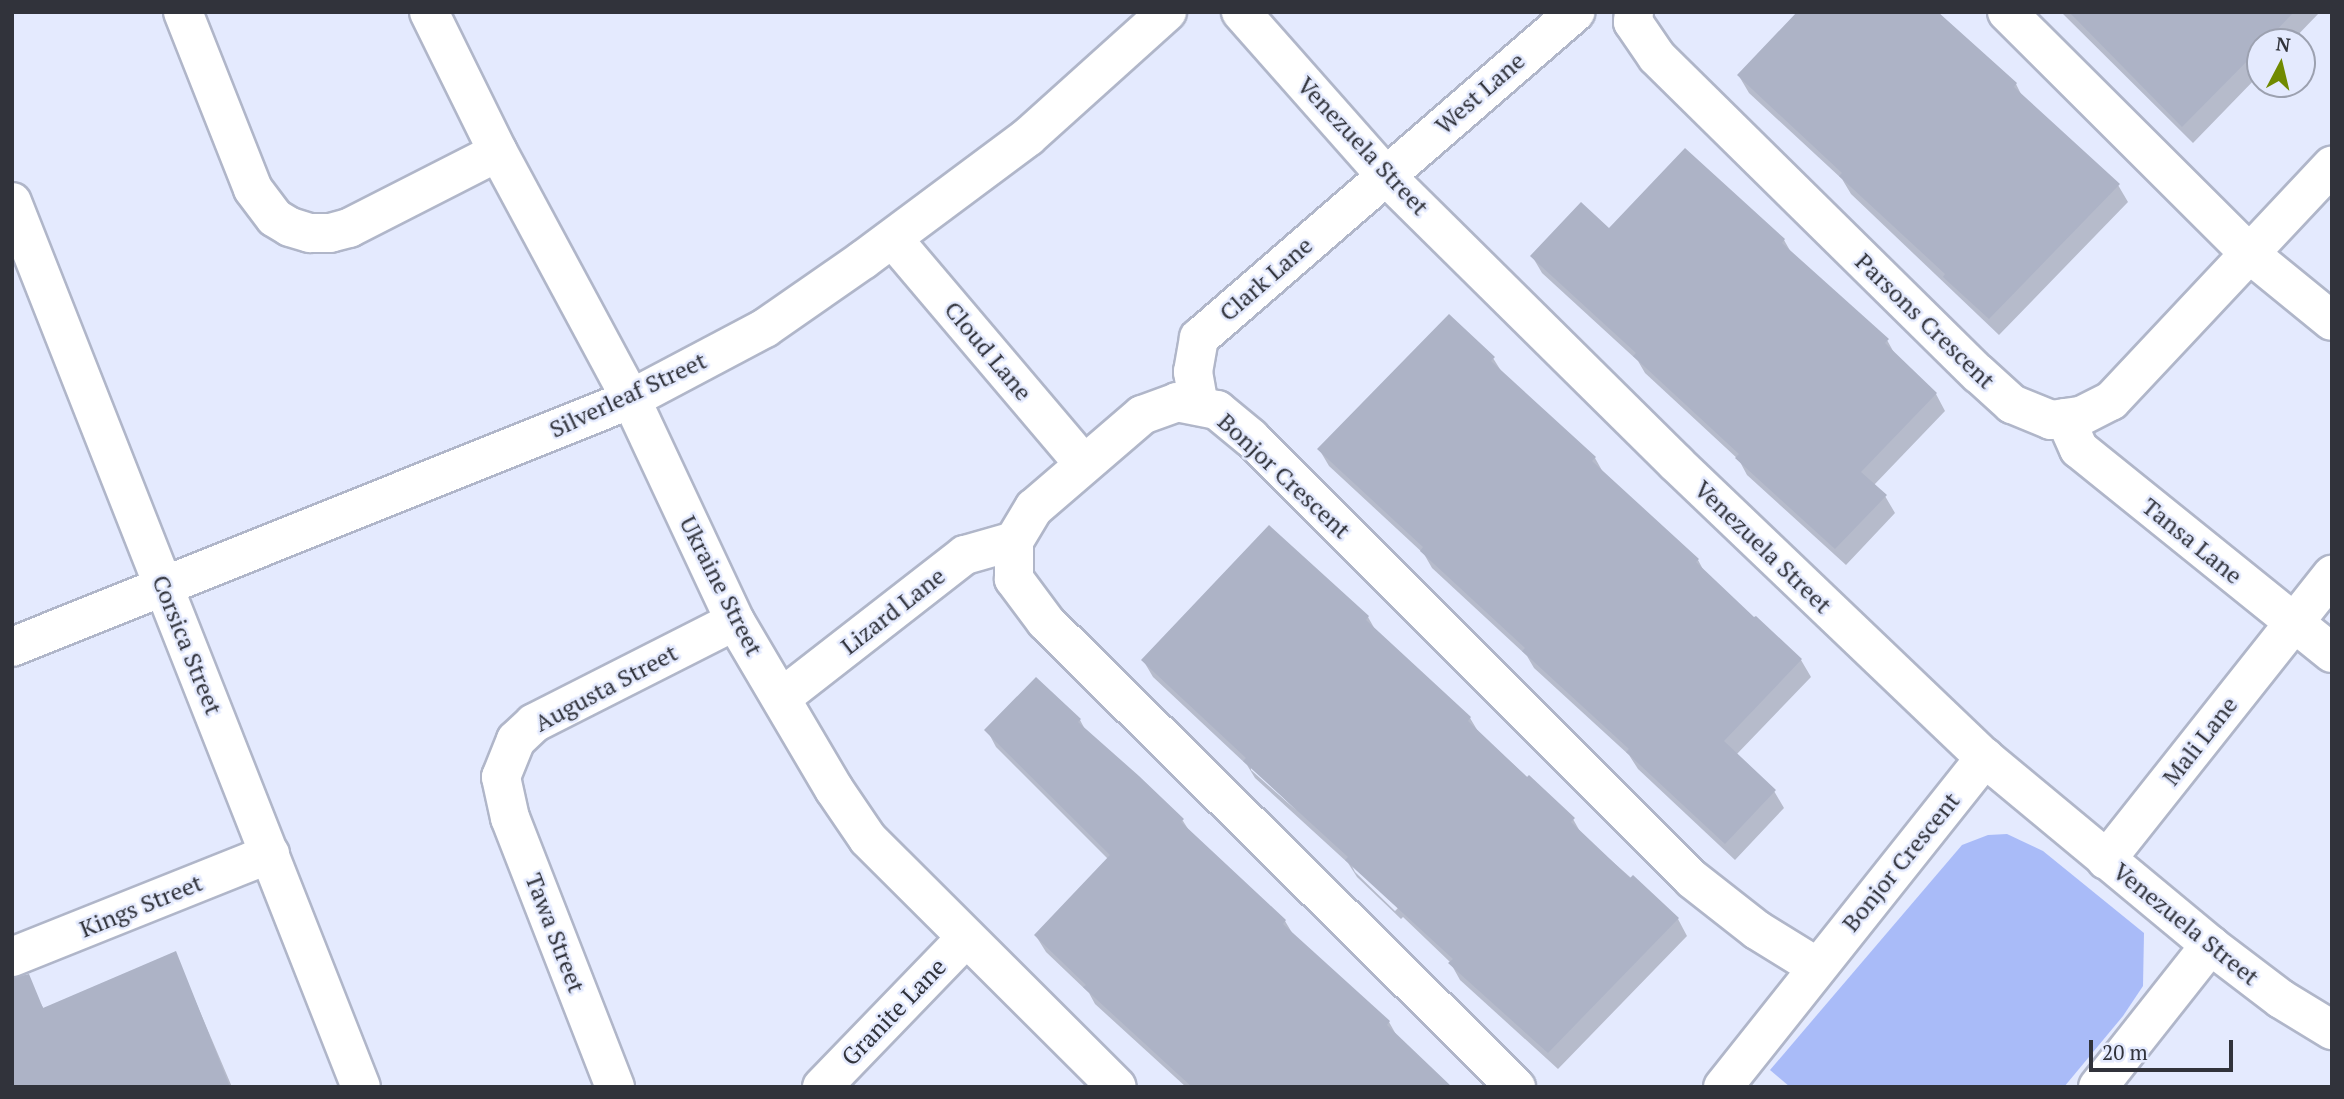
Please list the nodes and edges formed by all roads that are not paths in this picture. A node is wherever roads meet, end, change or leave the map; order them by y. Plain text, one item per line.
1 (183, 12) edge
2 (429, 12) edge
3 (1167, 12) edge
4 (1241, 12) edge
5 (1576, 12) edge
6 (1634, 12) edge
7 (2007, 12) edge
8 (498, 152) junction
9 (2332, 166) edge
10 (1385, 174) junction
11 (12, 202) edge
12 (893, 239) junction
13 (2251, 255) junction
14 (24, 268) edge
15 (2332, 321) edge
16 (631, 399) junction
17 (1199, 407) junction
18 (2065, 418) junction
19 (1084, 464) junction
20 (1014, 541) junction
21 (2332, 575) edge
22 (164, 587) junction
23 (735, 621) junction
24 (2293, 622) junction
25 (12, 647) edge
26 (2332, 653) edge
27 (781, 698) junction
28 (1985, 758) junction
29 (501, 777) joint
30 (270, 854) junction
31 (2106, 860) junction
32 (966, 938) junction
33 (2210, 945) junction
34 (12, 957) edge
35 (1818, 967) junction
36 (2332, 1030) edge
37 (361, 1087) edge
38 (615, 1087) edge
39 (822, 1087) edge
40 (1116, 1087) edge
41 (1516, 1087) edge
42 (1723, 1087) edge
43 (2098, 1087) edge

1 - 8 street
2 - 8 street, Ukraine Street
3 - 12 street, Silverleaf Street
4 - 10 street, Venezuela Street
5 - 10 street, West Lane
6 - 18 street, Parsons Crescent
7 - 13 street
8 - 16 street, Ukraine Street
9 - 13 street, Parsons Crescent
10 - 17 street, Clark Lane
10 - 28 street, Venezuela Street
11 - 14 street, Corsica Street
12 - 16 street, Silverleaf Street
12 - 19 street, Cloud Lane
13 - 15 street
13 - 18 street, Parsons Crescent
14 - 22 street, Corsica Street
16 - 22 street, Silverleaf Street
16 - 23 street, Ukraine Street
17 - 19 street, Bonjor Crescent
17 - 35 street, Bonjor Crescent
18 - 24 street, Tansa Lane
19 - 20 street, Bonjor Crescent
20 - 27 street, Lizard Lane
20 - 41 street
21 - 24 street, Mali Lane
22 - 25 street, Silverleaf Street
22 - 30 street, Corsica Street
23 - 27 street, Ukraine Street
23 - 29 street, Augusta Street
24 - 26 street, Tansa Lane
24 - 31 street, Mali Lane
27 - 32 street, Ukraine Street
28 - 31 street, Venezuela Street
28 - 35 street, Bonjor Crescent
29 - 38 street, Tawa Street
30 - 34 street, Kings Street
30 - 37 street, Corsica Street
31 - 33 street, Venezuela Street
32 - 39 street, Granite Lane
32 - 40 street, Ukraine Street
33 - 36 street, Venezuela Street
33 - 43 street
35 - 42 street, Bonjor Crescent

